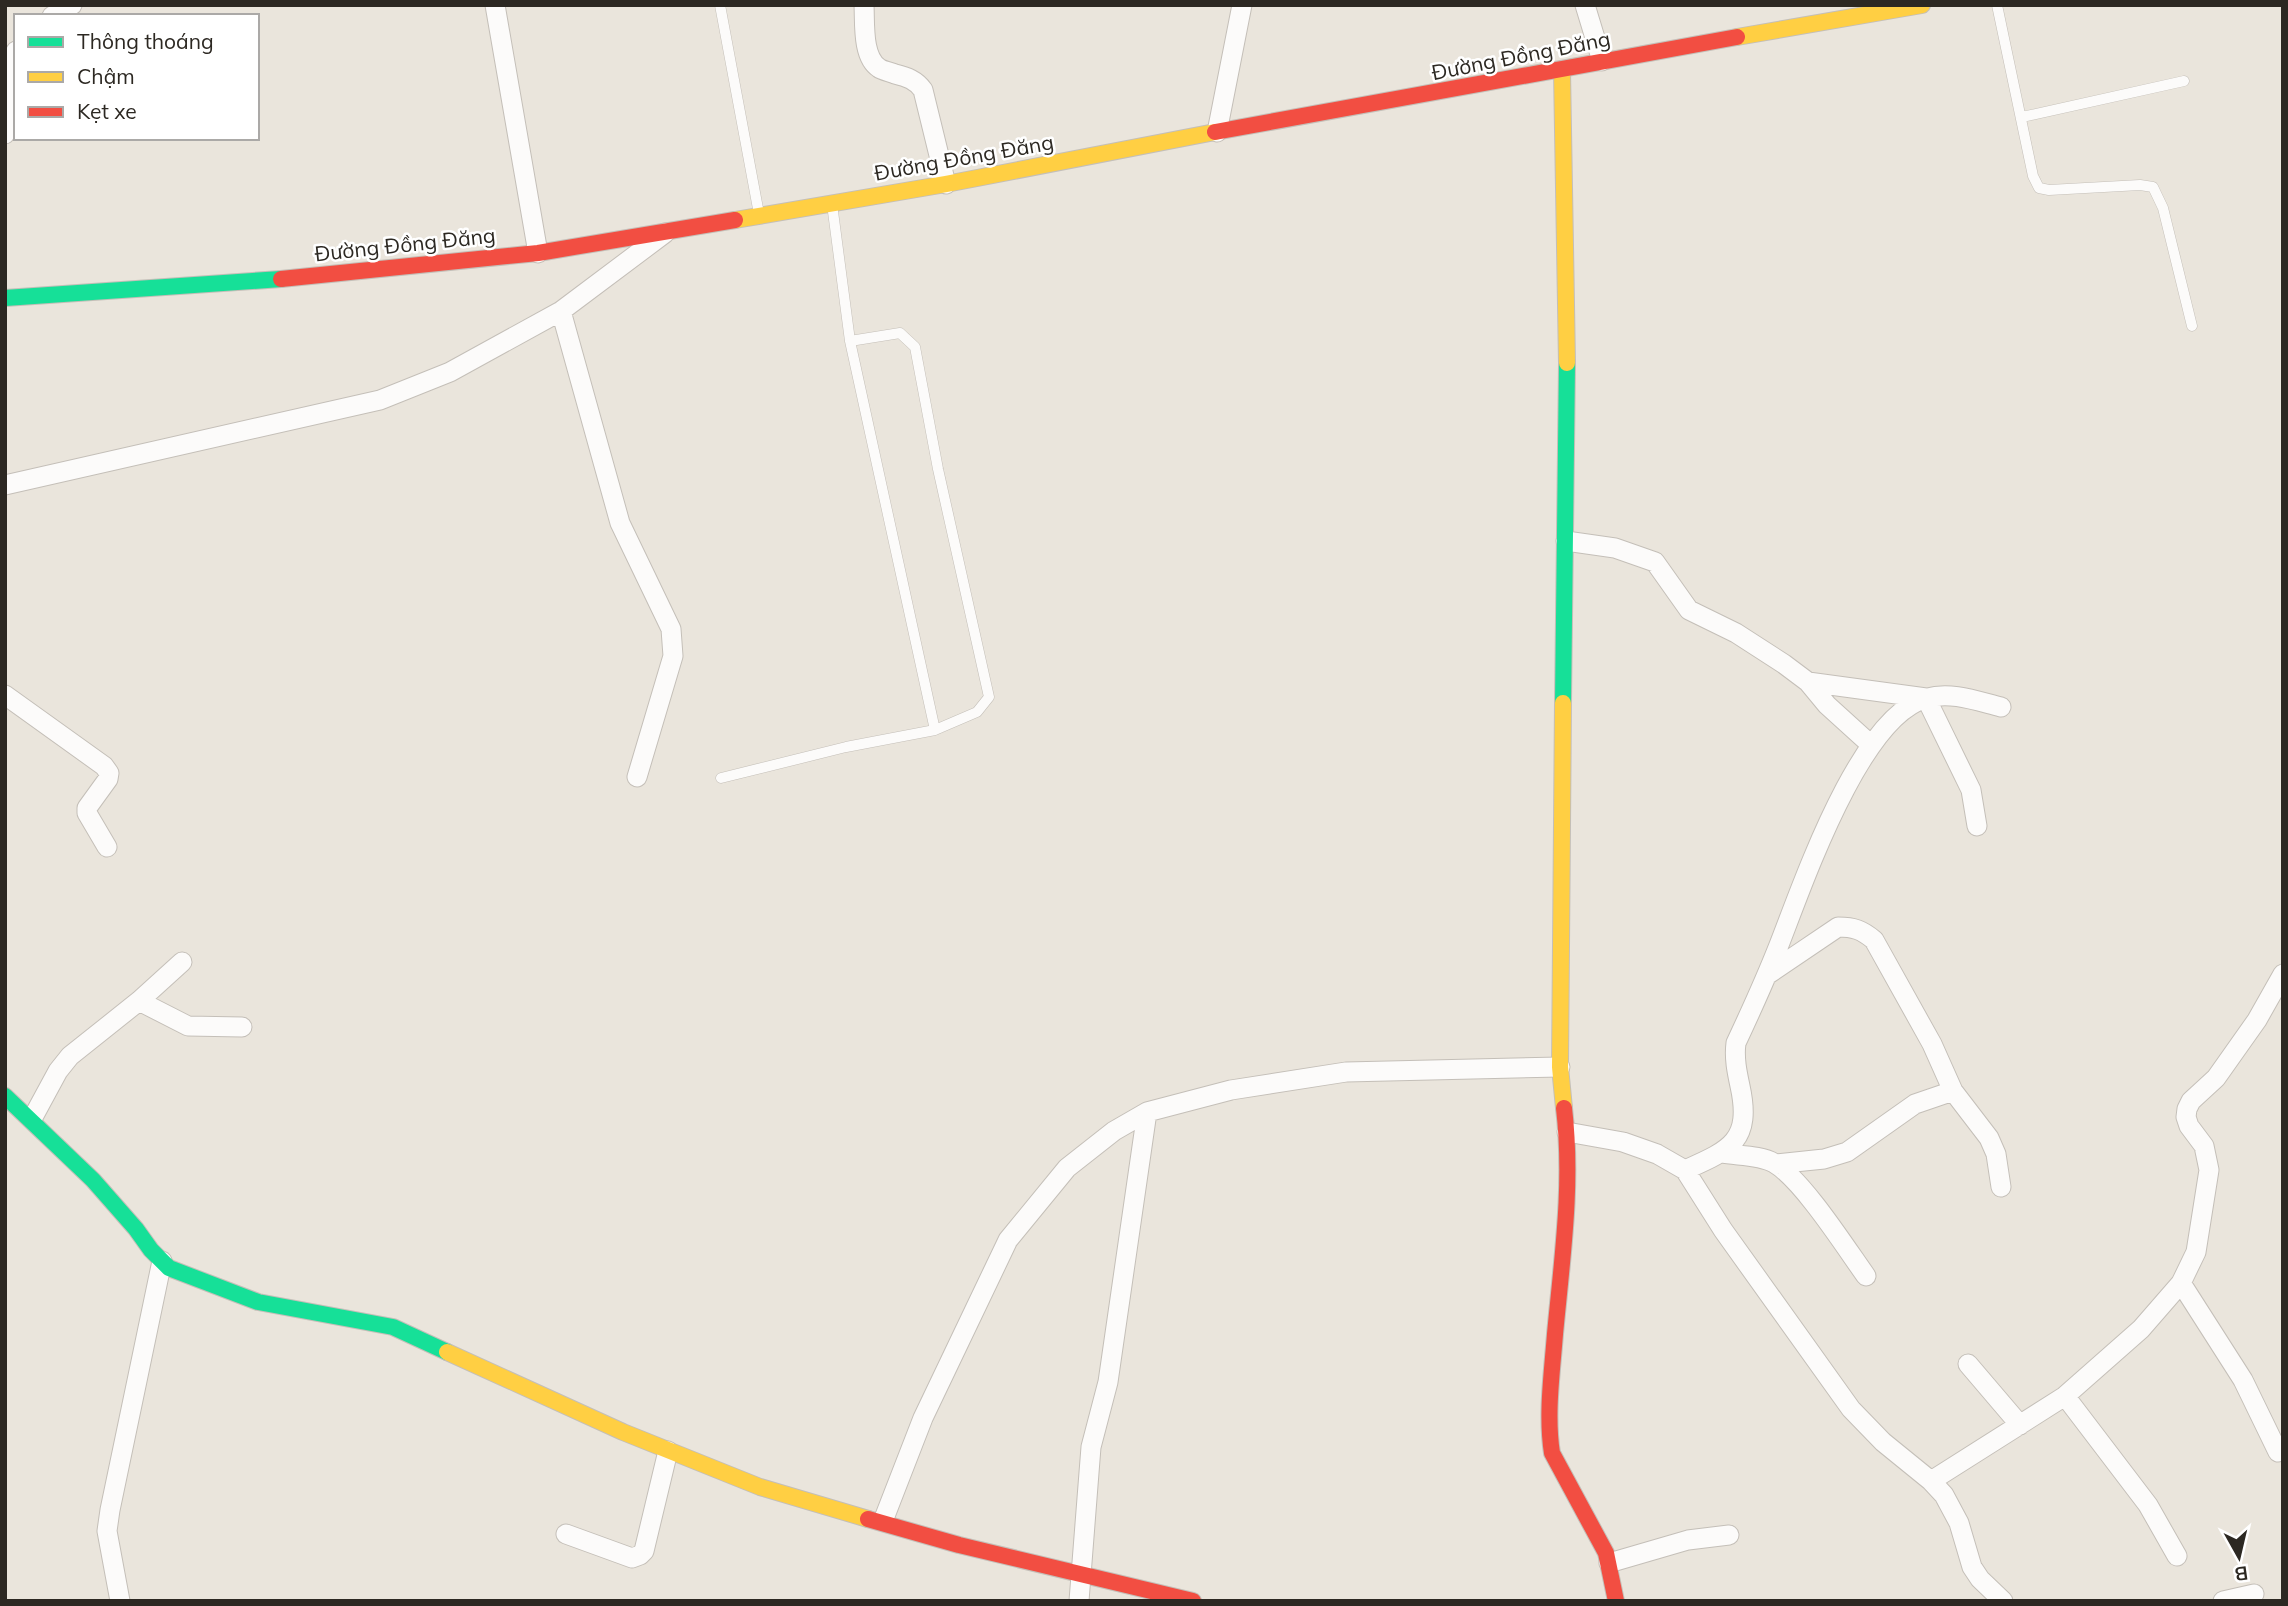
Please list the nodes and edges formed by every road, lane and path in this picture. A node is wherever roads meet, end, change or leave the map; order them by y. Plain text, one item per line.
1 (72, 5) edge
2 (720, 5) edge
3 (864, 5) edge
4 (1242, 5) edge
5 (1584, 5) edge
6 (1922, 5) edge
7 (1997, 5) edge
8 (496, 9) edge
9 (56, 14) edge
10 (14, 55) edge
11 (1602, 61) junction
12 (1562, 71) junction
13 (2184, 81) dead end
14 (2022, 117) junction
15 (1217, 132) junction
16 (5, 134) edge
17 (946, 184) junction
18 (832, 203) junction
19 (760, 215) junction
20 (666, 232) junction
21 (538, 253) junction
22 (5, 298) edge
23 (561, 311) junction
24 (2192, 326) dead end
25 (850, 341) junction
26 (5, 485) edge
27 (1566, 541) junction
28 (1808, 682) junction
29 (5, 695) edge
30 (1926, 698) junction
31 (2001, 707) dead end
32 (935, 730) junction
33 (1870, 744) junction
34 (637, 777) dead end
35 (722, 778) dead end
36 (1977, 825) dead end
37 (107, 847) dead end
38 (181, 962) dead end
39 (2283, 974) edge
40 (1766, 975) junction
41 (139, 1002) junction
42 (242, 1027) dead end
43 (1560, 1067) junction
44 (1953, 1091) junction
45 (5, 1096) edge
46 (1147, 1112) junction
47 (32, 1119) junction
48 (1567, 1132) junction
49 (1721, 1153) junction
50 (1776, 1164) junction
51 (1685, 1170) junction
52 (2001, 1187) dead end
53 (162, 1261) junction
54 (1866, 1276) dead end
55 (2181, 1283) junction
56 (1968, 1364) dead end
57 (2065, 1396) junction
58 (2020, 1425) junction
59 (668, 1451) junction
60 (2278, 1452) dead end
61 (1931, 1481) junction
62 (883, 1521) junction
63 (566, 1534) dead end
64 (1729, 1535) dead end
65 (2177, 1556) dead end
66 (1609, 1563) junction
67 (1082, 1576) junction
68 (2254, 1594) dead end
69 (120, 1601) edge
70 (1079, 1601) edge
71 (1193, 1601) edge
72 (1616, 1601) edge
73 (2003, 1601) edge
74 (2223, 1601) edge

1 - 9 street
2 - 19 lane
3 - 17 street
4 - 15 street
5 - 11 street
6 - 11 street, Đường Đồng Đăng
7 - 14 lane
8 - 21 street
10 - 16 street
11 - 12 street, Đường Đồng Đăng
12 - 15 street, Đường Đồng Đăng
12 - 27 street
13 - 14 lane
14 - 24 lane
15 - 17 street, Đường Đồng Đăng
17 - 18 street, Đường Đồng Đăng
18 - 19 street, Đường Đồng Đăng
18 - 25 lane
19 - 20 street, Đường Đồng Đăng
20 - 21 street, Đường Đồng Đăng
20 - 23 street
21 - 22 street, Đường Đồng Đăng
23 - 26 street
23 - 34 street
25 - 32 lane
25 - 32 lane
27 - 28 street
27 - 43 street
28 - 30 street
28 - 33 street
29 - 37 street
30 - 31 street
30 - 33 street
30 - 36 street
32 - 35 lane
33 - 40 street
38 - 41 street
39 - 55 street
40 - 44 street
40 - 49 street
41 - 42 street
41 - 47 street
43 - 46 street
43 - 48 street
44 - 50 street
44 - 52 street
45 - 47 street
46 - 62 street
46 - 67 street
47 - 53 street
48 - 51 street
48 - 66 street
49 - 50 street
49 - 51 street
50 - 54 street
51 - 61 street
53 - 59 street
53 - 69 street
55 - 57 street
55 - 60 street
56 - 58 street
57 - 58 street
57 - 65 street
58 - 61 street
59 - 62 street
59 - 63 street
61 - 73 street
62 - 67 street
64 - 66 street
66 - 72 street
67 - 70 street
67 - 71 street
68 - 74 street

